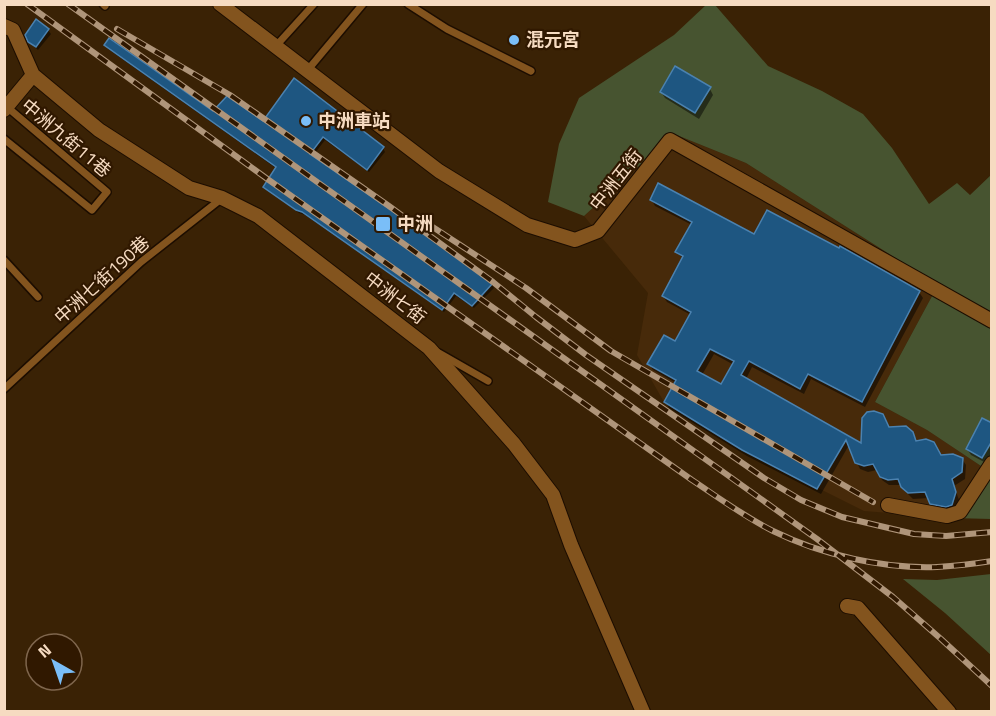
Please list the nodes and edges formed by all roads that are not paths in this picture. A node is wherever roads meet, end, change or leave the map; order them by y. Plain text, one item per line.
1 (220, 4) edge
2 (314, 4) edge
3 (363, 4) edge
4 (408, 4) edge
5 (4, 26) edge
6 (275, 47) junction
7 (531, 71) dead end
8 (306, 72) junction
9 (33, 75) junction
10 (6, 108) edge
11 (4, 139) edge
12 (222, 198) junction
13 (4, 260) edge
14 (38, 297) dead end
15 (992, 321) edge
16 (429, 348) junction
17 (488, 381) dead end
18 (4, 389) edge
19 (992, 463) edge
20 (888, 505) dead end
21 (846, 606) dead end
22 (643, 711) edge
23 (949, 711) edge

1 - 6 street, 中洲五街
2 - 6 lane
3 - 8 lane
4 - 7 lane
5 - 9 street, 中洲七街
6 - 8 street, 中洲五街
8 - 15 street, 中洲五街
9 - 10 street
9 - 12 street, 中洲七街
10 - 11 lane, 中洲九街11巷
12 - 16 street, 中洲七街
12 - 18 lane, 中洲七街190巷
13 - 14 lane
16 - 17 lane
16 - 22 street, 中洲七街
19 - 20 street
21 - 23 street

